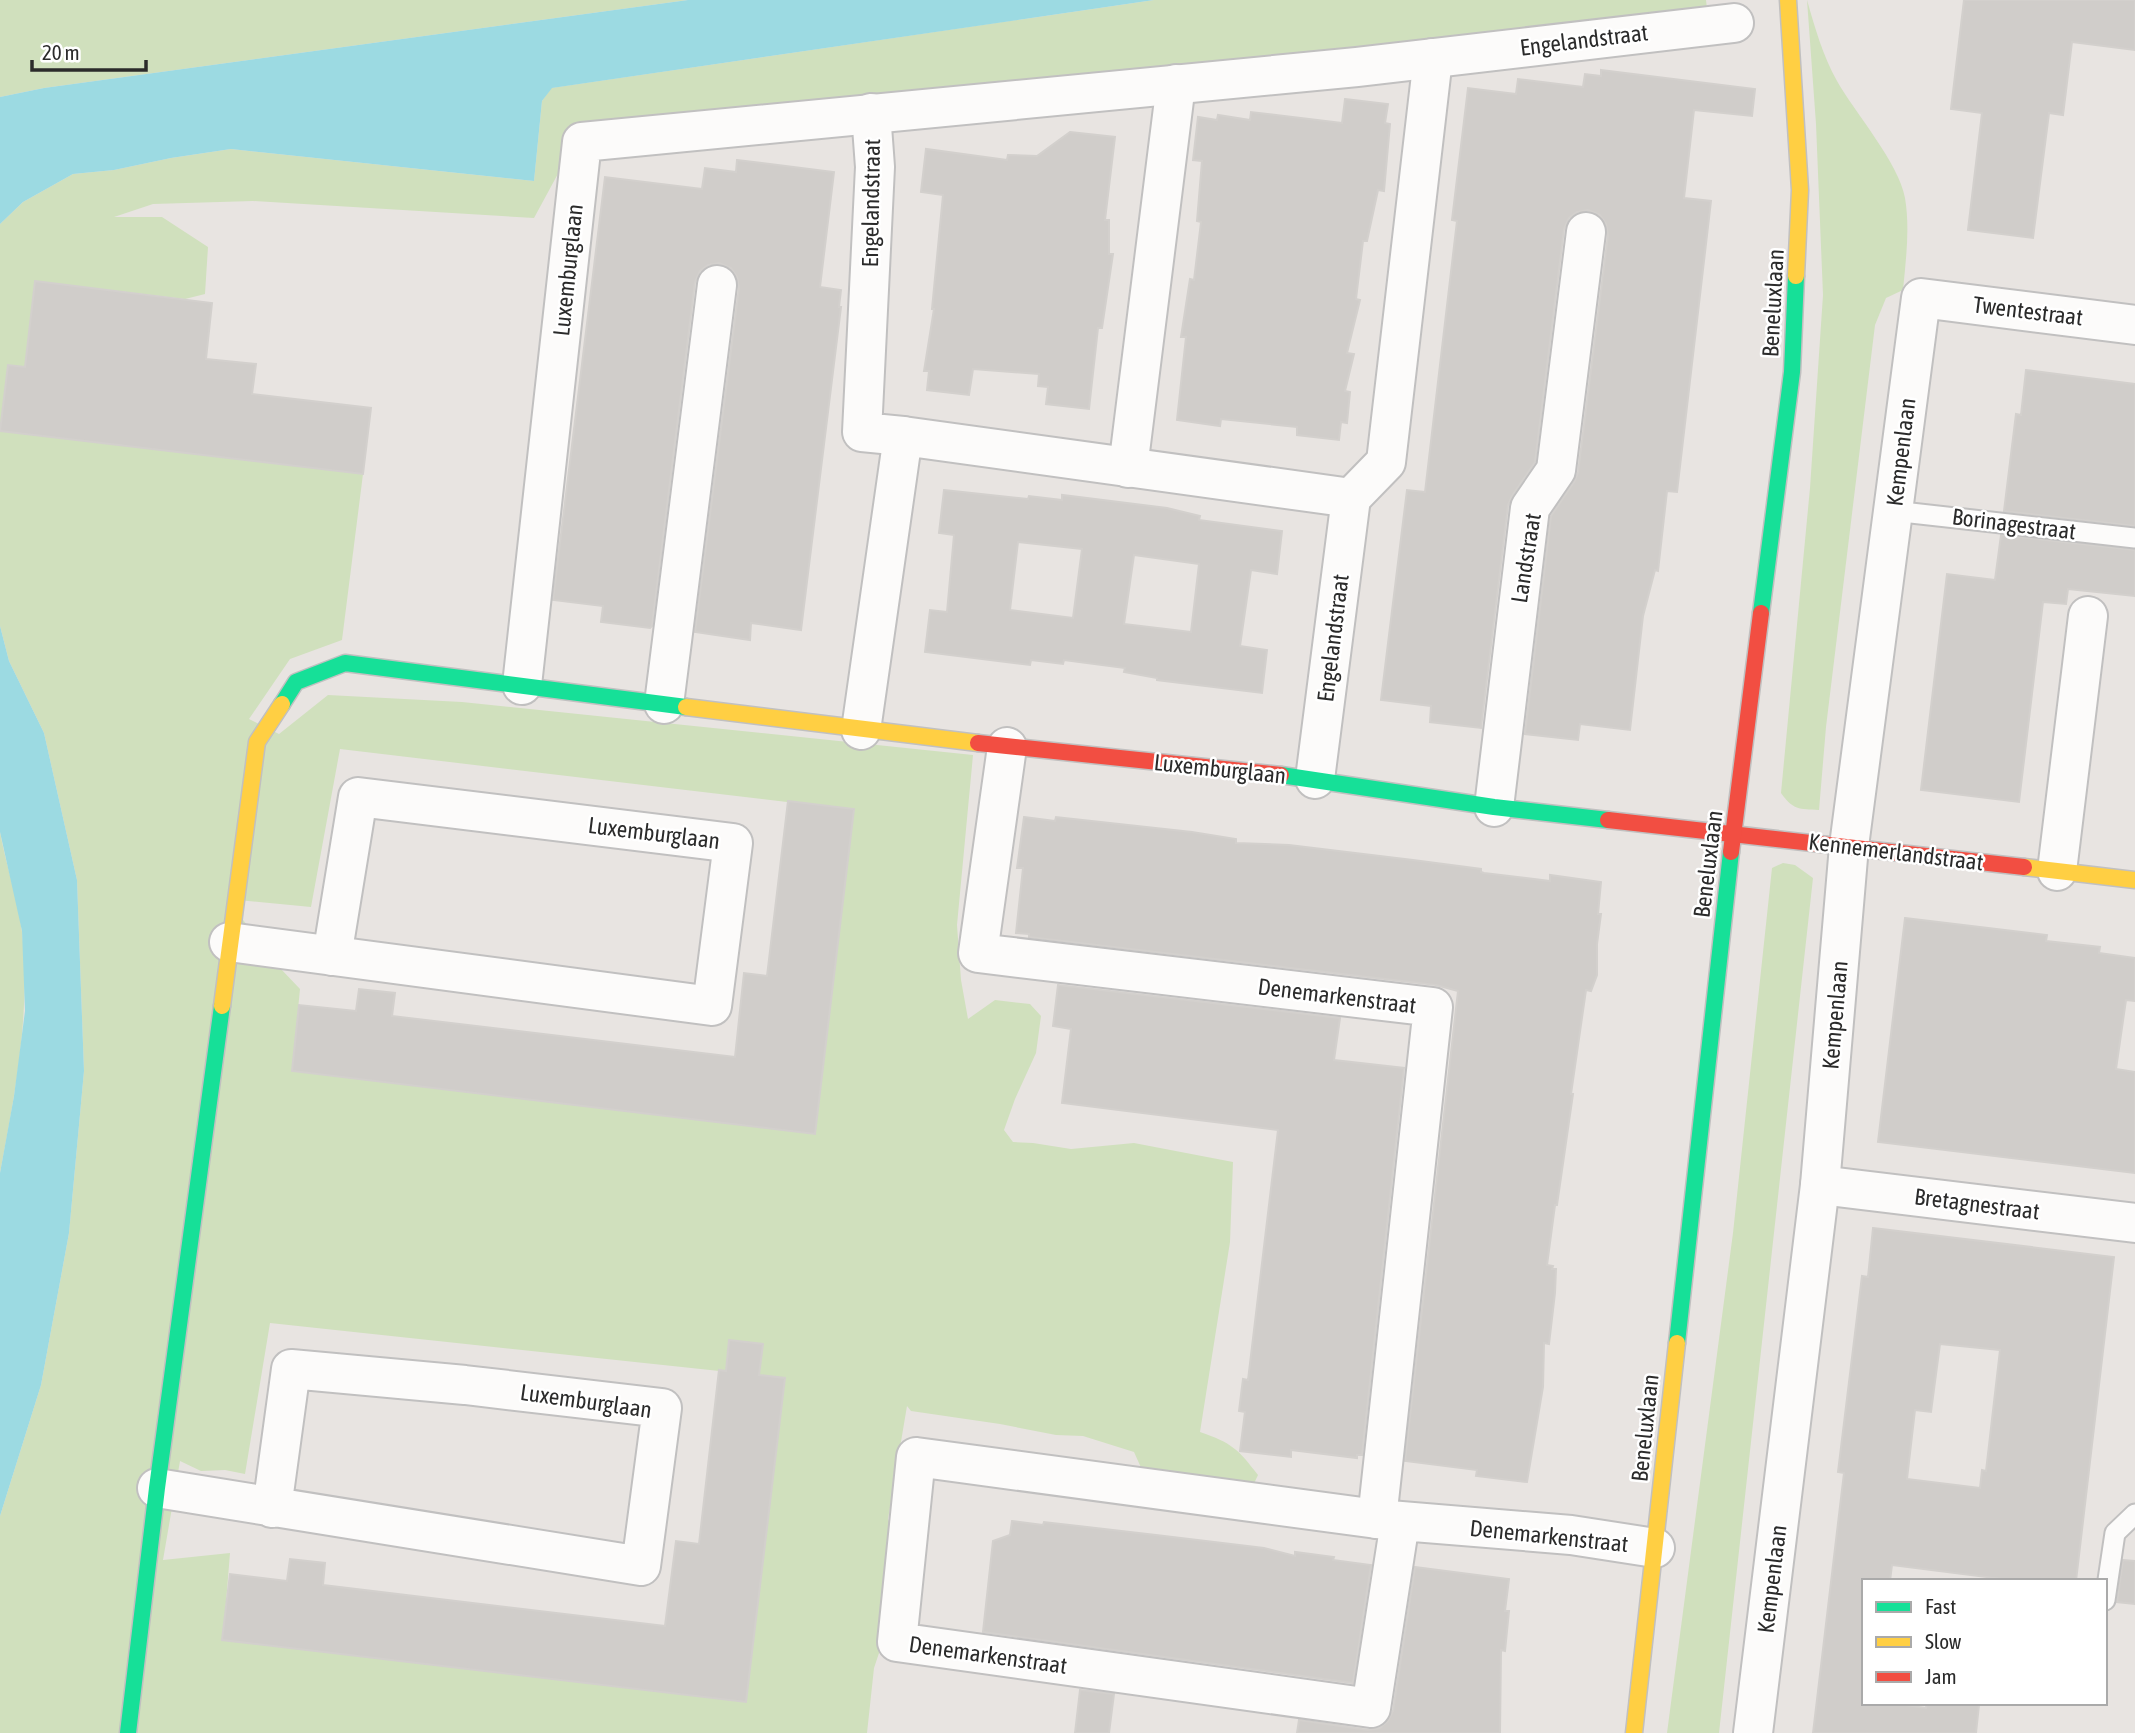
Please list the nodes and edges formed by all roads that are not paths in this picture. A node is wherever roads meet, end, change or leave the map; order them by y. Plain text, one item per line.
1 (1788, 0) edge
2 (1734, 23) dead end
3 (1433, 58) junction
4 (1176, 84) junction
5 (871, 113) junction
6 (1586, 232) dead end
7 (717, 285) dead end
8 (1921, 298) joint
9 (2135, 325) edge
10 (903, 436) junction
11 (1128, 468) junction
12 (1351, 498) junction
13 (1893, 510) junction
14 (2135, 538) edge
15 (2088, 616) dead end
16 (522, 685) junction
17 (664, 704) junction
18 (861, 730) junction
19 (1007, 747) junction
20 (1315, 779) junction
21 (1494, 807) junction
22 (1734, 834) junction
23 (1849, 846) junction
24 (2057, 871) junction
25 (2135, 880) edge
26 (229, 942) junction
27 (332, 956) junction
28 (1820, 1185) junction
29 (2135, 1223) edge
30 (157, 1488) junction
31 (272, 1508) junction
32 (2135, 1514) edge
33 (1389, 1521) junction
34 (1655, 1548) junction
35 (2107, 1587) edge
36 (128, 1733) edge
37 (1633, 1733) edge
38 (1753, 1733) edge

1 - 22 street, Beneluxlaan
2 - 3 street, Engelandstraat
3 - 4 street, Engelandstraat
3 - 12 street
4 - 5 street, Engelandstraat
4 - 11 street
5 - 10 street, Engelandstraat
5 - 16 street, Luxemburglaan
6 - 21 street, Landstraat
7 - 17 street
8 - 9 street, Twentestraat
8 - 13 street, Kempenlaan
10 - 11 street, Engelandstraat
10 - 18 street
11 - 12 street, Engelandstraat
12 - 20 street, Engelandstraat
13 - 14 lane, Borinagestraat
13 - 23 street, Kempenlaan
15 - 24 street
16 - 17 street, Luxemburglaan
16 - 26 street, Luxemburglaan
17 - 18 street, Luxemburglaan
18 - 19 street, Luxemburglaan
19 - 20 street, Luxemburglaan
19 - 33 street, Denemarkenstraat
20 - 21 street, Luxemburglaan
21 - 22 street, Luxemburglaan
22 - 23 street, Kennemerlandstraat
22 - 34 street, Beneluxlaan
23 - 24 street, Kennemerlandstraat
23 - 28 street, Kempenlaan
24 - 25 street, Kennemerlandstraat
26 - 27 street, Luxemburglaan
26 - 30 street, Luxemburglaan
27 - 27 street, Luxemburglaan
28 - 29 street, Bretagnestraat
28 - 38 street, Kempenlaan
30 - 31 street, Luxemburglaan
30 - 36 street, Luxemburglaan
31 - 31 street, Luxemburglaan
32 - 35 lane
33 - 33 street, Denemarkenstraat
33 - 34 street, Denemarkenstraat
34 - 37 street, Beneluxlaan

